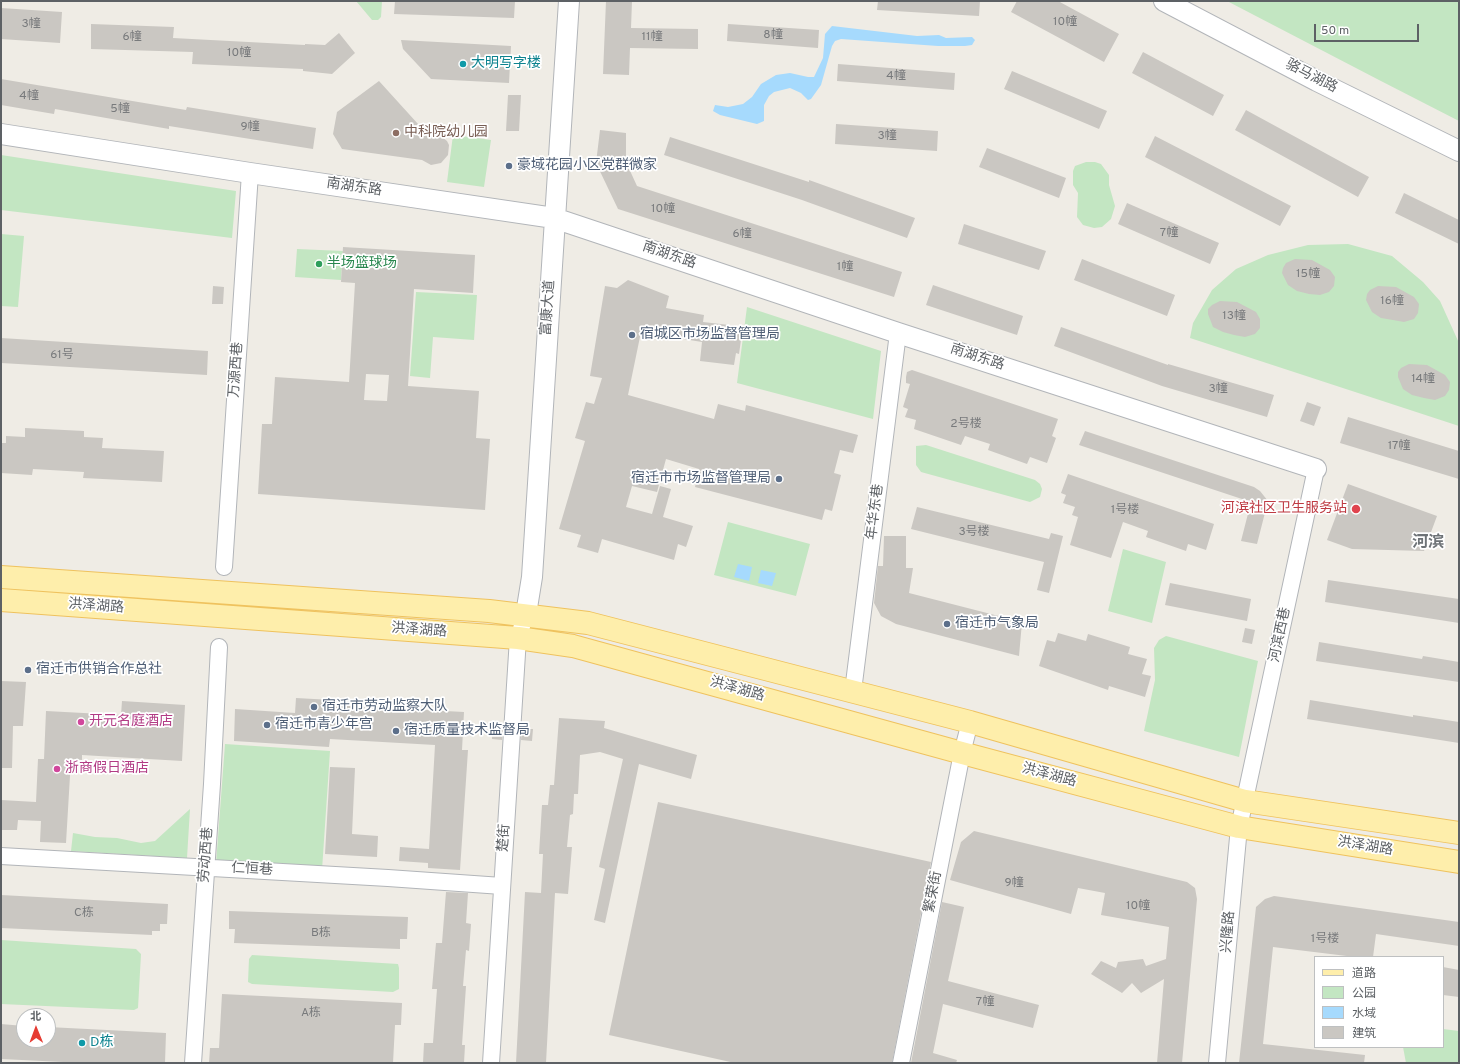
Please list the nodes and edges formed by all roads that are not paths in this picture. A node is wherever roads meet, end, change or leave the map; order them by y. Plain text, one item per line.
1 (569, 1) edge
2 (1164, 1) edge
3 (1, 134) edge
4 (1459, 151) edge
5 (250, 173) junction
6 (554, 218) junction
7 (898, 333) junction
8 (1316, 469) joint
9 (224, 567) dead end
10 (1, 577) edge
11 (1, 600) edge
12 (526, 614) junction
13 (518, 638) junction
14 (220, 647) dead end
15 (853, 691) junction
16 (970, 722) junction
17 (962, 753) junction
18 (1245, 801) junction
19 (1239, 827) junction
20 (1459, 833) edge
21 (1, 856) edge
22 (1459, 862) edge
23 (206, 867) junction
24 (502, 886) junction
25 (193, 1063) edge
26 (491, 1063) edge
27 (901, 1063) edge
28 (1217, 1063) edge

1 - 6 street, 富康大道
2 - 4 street, 骆马湖路
3 - 5 street, 南湖东路
5 - 6 street, 南湖东路
5 - 9 street, 万源西巷
6 - 7 street, 南湖东路
6 - 12 street, 富康大道
7 - 8 street, 南湖东路
7 - 15 street, 年华东巷
8 - 18 street, 河滨西巷
10 - 12 main road, 洪泽湖路
11 - 13 main road, 洪泽湖路
12 - 13 street, 楚街
12 - 15 main road, 洪泽湖路
13 - 17 main road, 洪泽湖路
13 - 24 street, 楚街
14 - 23 street, 劳动西巷
15 - 16 main road, 洪泽湖路
16 - 17 street, 繁荣街
16 - 18 main road, 洪泽湖路
17 - 19 main road, 洪泽湖路
17 - 27 street, 繁荣街
18 - 19 street, 兴隆路
18 - 20 main road, 洪泽湖路
19 - 22 main road, 洪泽湖路
19 - 28 street, 兴隆路
21 - 23 street, 仁恒巷
23 - 24 street, 仁恒巷
23 - 25 street, 劳动西巷
24 - 26 street, 楚街

